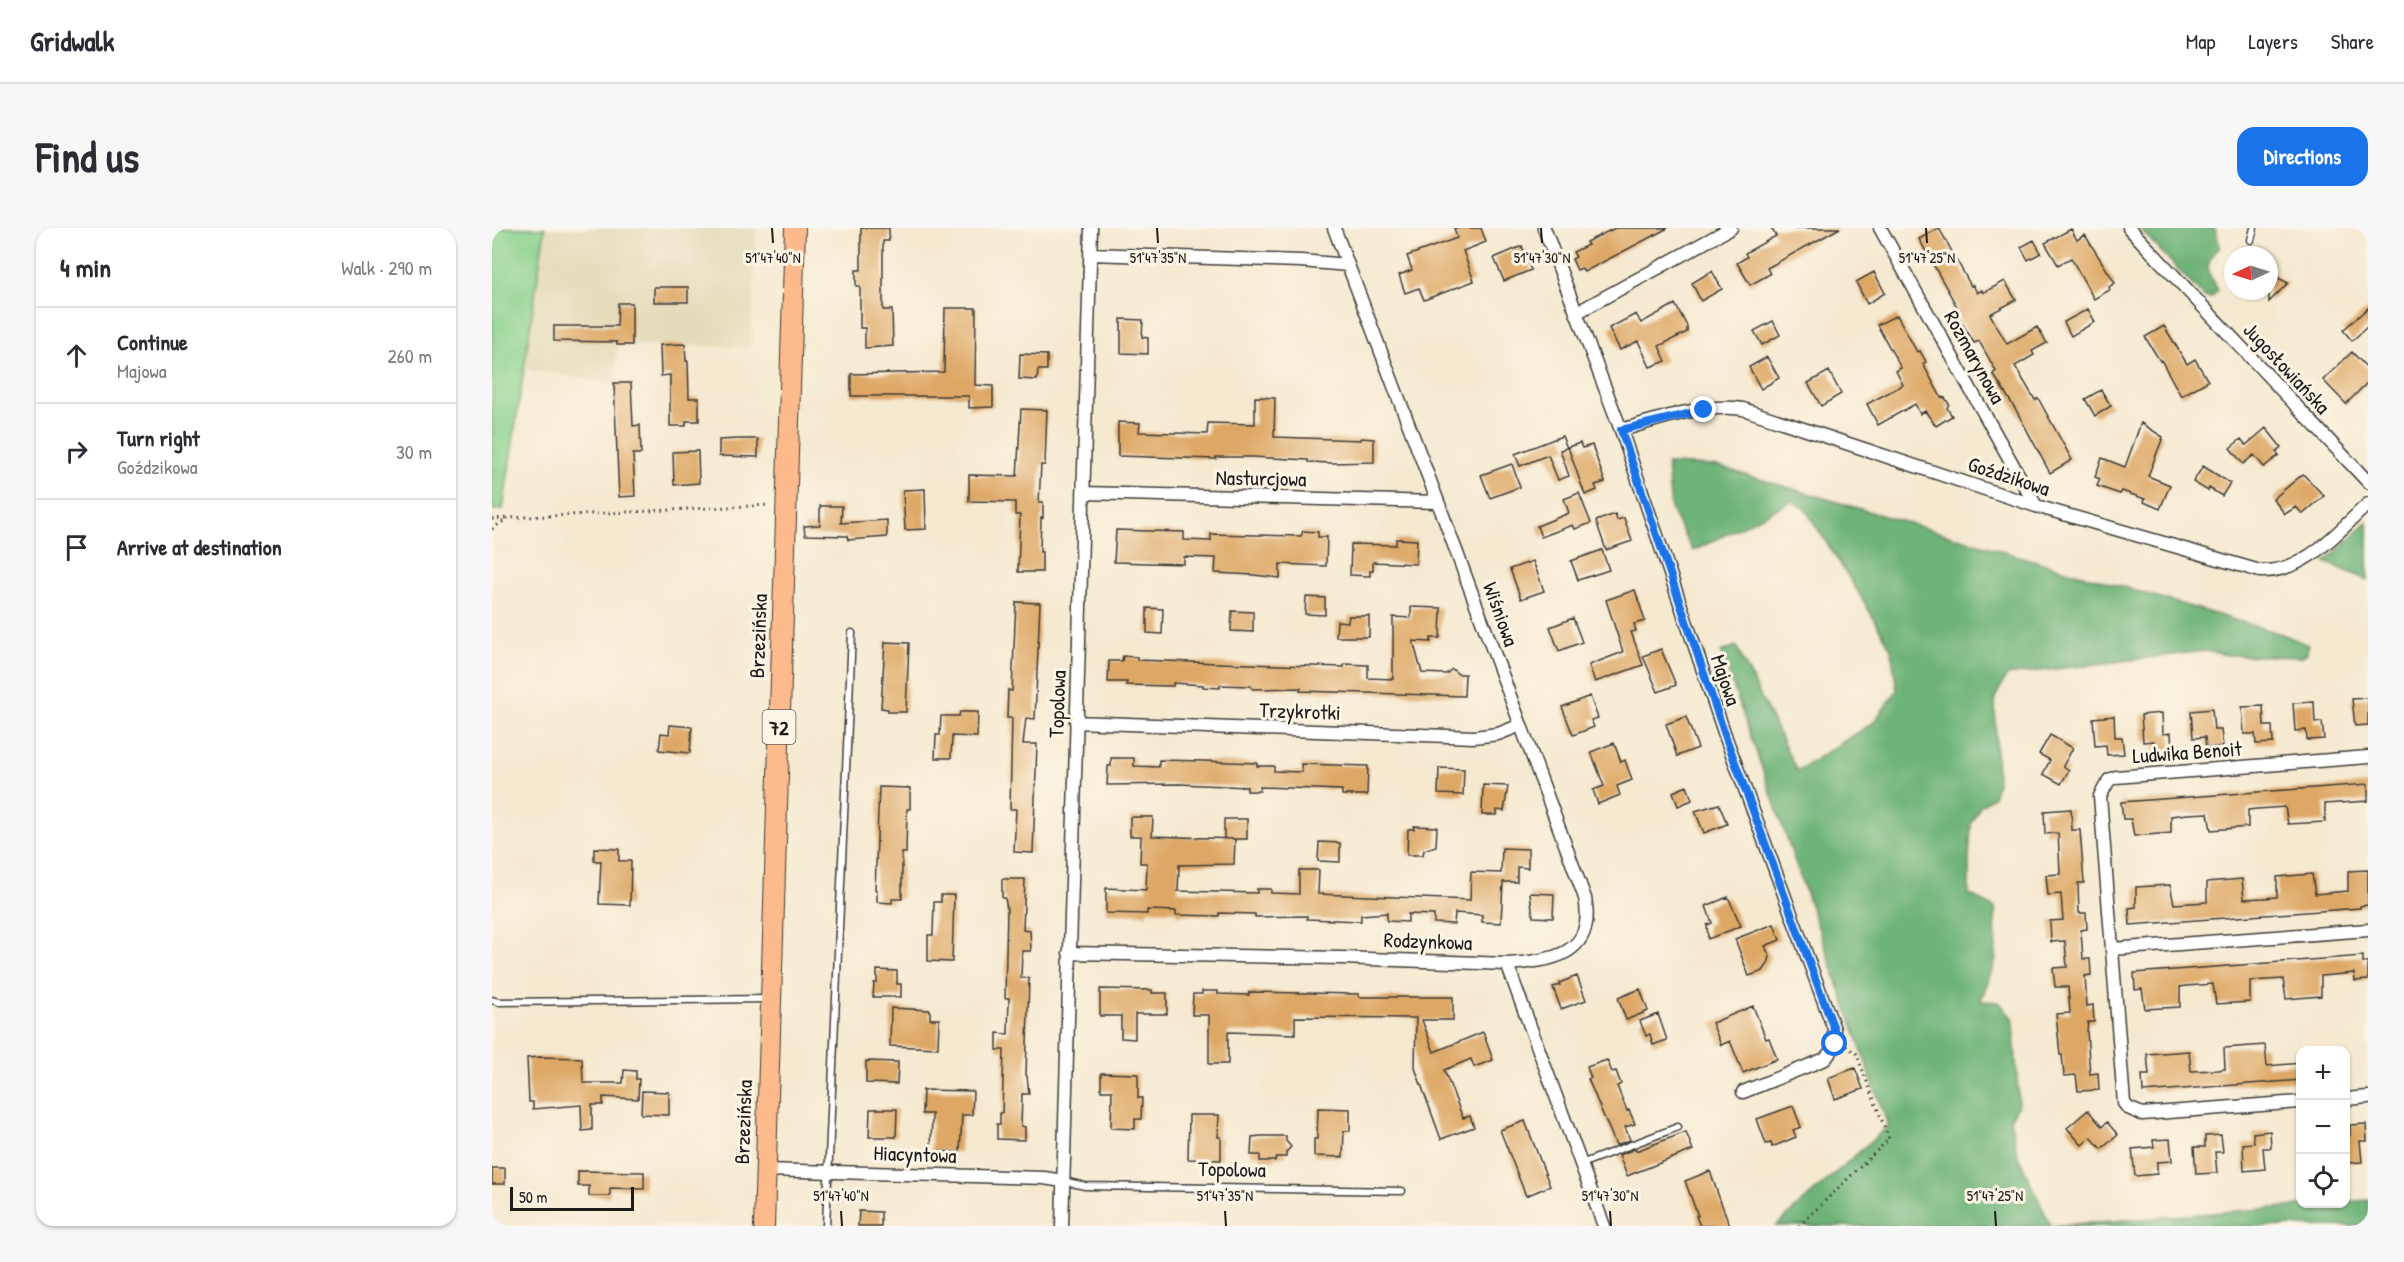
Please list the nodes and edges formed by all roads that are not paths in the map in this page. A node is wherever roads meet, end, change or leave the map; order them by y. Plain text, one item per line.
1 (795, 228) edge
2 (1091, 228) edge
3 (1334, 228) edge
4 (1544, 228) edge
5 (1731, 228) edge
6 (1880, 228) edge
7 (2128, 228) edge
8 (2254, 228) edge
9 (2251, 240) dead end
10 (1090, 254) junction
11 (1348, 266) junction
12 (1576, 313) junction
13 (1621, 430) junction
14 (2368, 482) edge
15 (1083, 492) junction
16 (1438, 502) junction
17 (2368, 504) edge
18 (2036, 506) junction
19 (852, 633) dead end
20 (1076, 722) junction
21 (1521, 725) junction
22 (2368, 757) edge
23 (2368, 930) edge
24 (2112, 949) junction
25 (1069, 953) junction
26 (1507, 964) junction
27 (771, 999) junction
28 (492, 1000) edge
29 (1743, 1092) dead end
30 (2368, 1097) edge
31 (2350, 1099) edge
32 (2296, 1102) edge
33 (1678, 1127) dead end
34 (1581, 1164) junction
35 (765, 1170) junction
36 (828, 1171) junction
37 (1063, 1181) junction
38 (1402, 1191) dead end
39 (764, 1226) edge
40 (826, 1226) edge
41 (1062, 1226) edge
42 (1604, 1226) edge

1 - 27 main road, Brzezińska / 72
2 - 10 street, Topolowa
3 - 11 street, Wiśniowa
4 - 12 street, Majowa
5 - 12 street
6 - 18 street, Rozmarynowa
7 - 14 street, Jugosłowiańska
8 - 9 lane
10 - 11 street
10 - 15 street, Topolowa
11 - 16 street, Wiśniowa
12 - 13 street, Majowa
13 - 18 street, Goździkowa
13 - 29 street, Majowa
15 - 16 street, Nasturcjowa
15 - 20 street, Topolowa
16 - 21 street, Wiśniowa
17 - 18 street, Goździkowa
19 - 36 lane
20 - 21 street, Trzykrotki
20 - 25 street, Topolowa
21 - 26 street, Wiśniowa
22 - 24 street, Ludwika Benoit
23 - 24 street
24 - 32 street, Ludwika Benoit
25 - 26 street, Rodzynkowa
25 - 37 street, Topolowa
26 - 34 street
27 - 28 lane
27 - 35 main road, Brzezińska / 72
30 - 31 street
33 - 34 lane
34 - 42 street
35 - 36 street, Hiacyntowa
35 - 39 main road, Brzezińska / 72
36 - 37 street, Hiacyntowa
36 - 40 lane
37 - 38 lane, Topolowa
37 - 41 street, Topolowa

